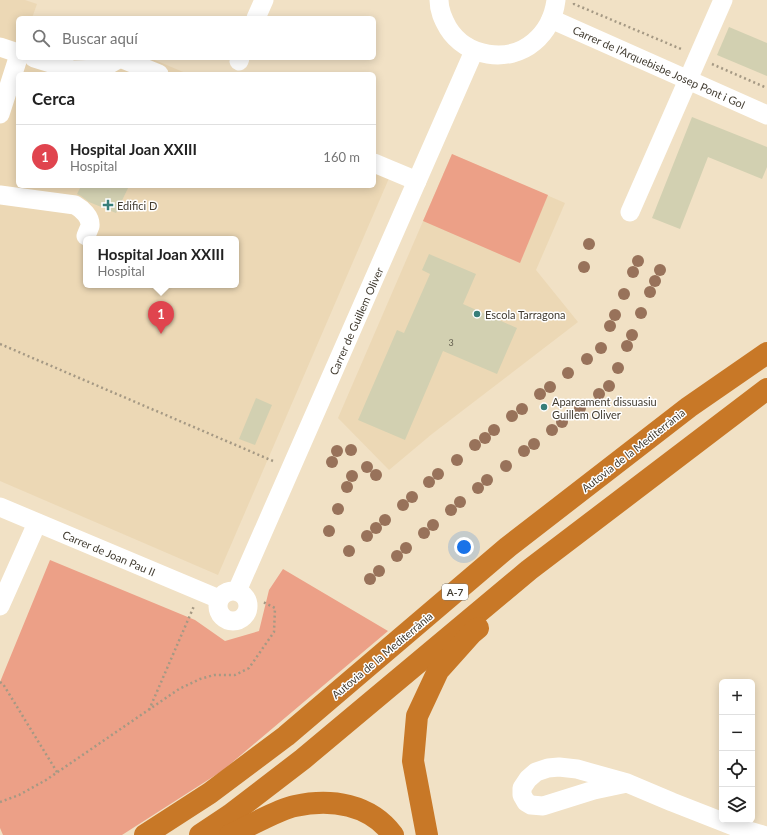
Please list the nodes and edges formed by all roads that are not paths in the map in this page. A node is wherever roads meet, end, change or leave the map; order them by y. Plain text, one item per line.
1 (264, 0) edge
2 (439, 0) edge
3 (556, 0) edge
4 (723, 0) edge
5 (257, 16) edge
6 (551, 19) junction
7 (474, 51) junction
8 (13, 53) edge
9 (40, 60) edge
10 (117, 60) edge
11 (125, 60) edge
12 (154, 72) edge
13 (687, 80) junction
14 (0, 99) edge
15 (0, 114) edge
16 (767, 115) edge
17 (376, 164) edge
18 (418, 181) junction
19 (0, 194) edge
20 (630, 212) dead end
21 (86, 236) dead end
22 (767, 353) edge
23 (767, 389) edge
24 (623, 498) junction
25 (0, 507) edge
26 (37, 523) junction
27 (237, 591) junction
28 (219, 599) junction
29 (0, 606) edge
30 (627, 783) dead end
31 (145, 835) edge
32 (200, 835) edge
33 (230, 835) edge
34 (393, 835) edge
35 (427, 835) edge
36 (763, 835) edge

1 - 5 street
2 - 7 street
3 - 6 street
4 - 13 street
6 - 7 street
6 - 13 street, Carrer de l'Arquebisbe Josep Pont i Gol
7 - 18 street, Carrer de Guillem Oliver
8 - 14 street
8 - 15 street
9 - 10 street
11 - 12 street
13 - 16 street, Carrer de l'Arquebisbe Josep Pont i Gol
13 - 20 street
17 - 18 street
18 - 27 street, Carrer de Guillem Oliver
19 - 21 street
22 - 31 highway, Autovia de la Mediterrània / A-7
23 - 24 highway, A-7
24 - 32 highway, A-7
24 - 35 highway
25 - 26 street, Carrer de Joan Pau II
26 - 28 street, Carrer de Joan Pau II
26 - 29 street
27 - 28 street
27 - 28 street
30 - 36 street
33 - 34 highway

